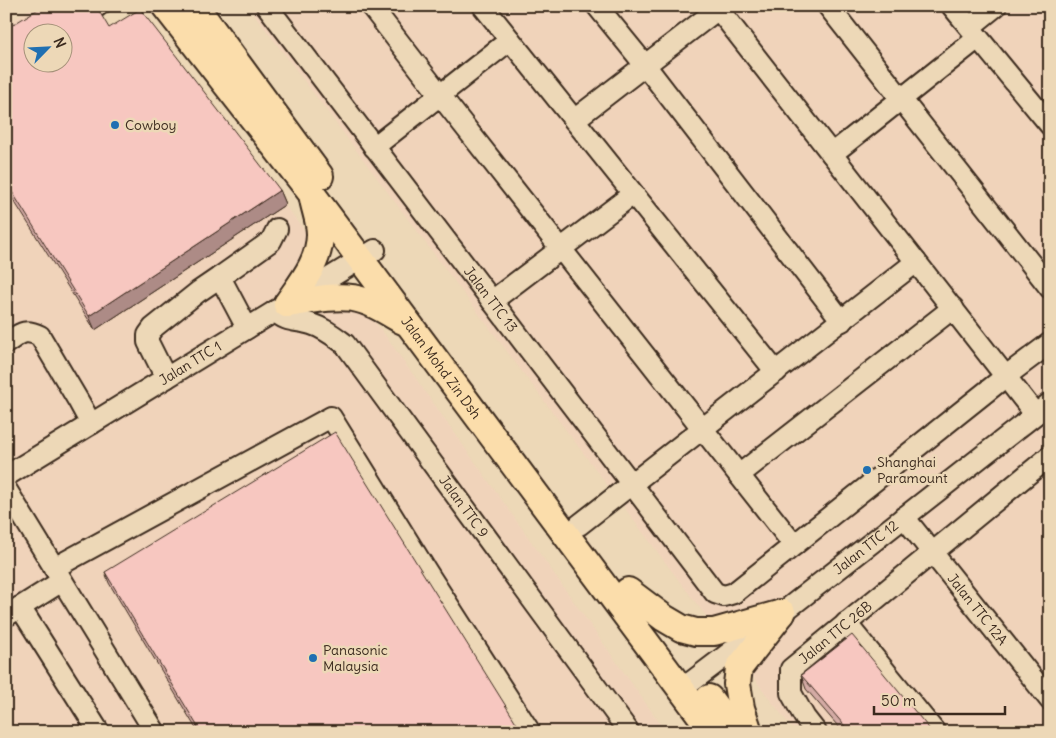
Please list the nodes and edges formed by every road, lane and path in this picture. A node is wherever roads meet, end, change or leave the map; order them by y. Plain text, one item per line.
1 (133, 6) edge
2 (164, 6) edge
3 (195, 6) edge
4 (267, 6) edge
5 (371, 6) edge
6 (483, 6) edge
7 (597, 6) edge
8 (828, 6) edge
9 (952, 6) edge
10 (996, 6) edge
11 (717, 8) edge
12 (105, 28) edge
13 (974, 32) junction
14 (510, 40) junction
15 (645, 65) junction
16 (440, 95) junction
17 (902, 99) junction
18 (1046, 112) edge
19 (574, 120) junction
20 (374, 147) junction
21 (832, 154) junction
22 (312, 194) junction
23 (633, 194) junction
24 (277, 229) dead end
25 (561, 248) junction
26 (368, 254) junction
27 (916, 262) junction
28 (220, 276) junction
29 (1050, 288) edge
30 (492, 301) junction
31 (281, 308) junction
32 (953, 308) junction
33 (842, 320) junction
34 (411, 326) junction
35 (247, 328) junction
36 (6, 342) edge
37 (1050, 343) edge
38 (776, 372) junction
39 (1006, 376) junction
40 (166, 378) junction
41 (1043, 409) edge
42 (90, 424) junction
43 (703, 429) junction
44 (1050, 456) edge
45 (739, 475) junction
46 (6, 476) edge
47 (632, 484) junction
48 (6, 489) edge
49 (904, 517) junction
50 (579, 525) junction
51 (794, 545) junction
52 (933, 552) junction
53 (58, 574) junction
54 (628, 591) junction
55 (13, 611) edge
56 (782, 613) junction
57 (846, 623) junction
58 (689, 685) junction
59 (1050, 700) edge
60 (99, 732) edge
61 (155, 732) edge
62 (530, 732) edge
63 (629, 732) edge
64 (713, 732) edge
65 (734, 732) edge
66 (749, 732) edge
67 (816, 732) edge
68 (935, 732) edge

1 - 12 street
2 - 22 main road, Jalan Mohd Zin Dsh
3 - 26 main road, Jalan Mohd Zin Dsh
4 - 20 street, Jalan TTC 13
5 - 16 street
6 - 14 street
7 - 15 street
8 - 17 street
9 - 13 street
10 - 13 street
11 - 15 street
11 - 21 street
13 - 17 street
13 - 18 street
14 - 16 street
14 - 19 street
15 - 19 street
15 - 33 street
16 - 20 street
16 - 25 street
17 - 21 street
17 - 29 street
19 - 23 street
20 - 30 street, Jalan TTC 13
21 - 27 street
22 - 26 main road, Jalan Mohd Zin Dsh
22 - 31 main road
23 - 25 street
23 - 38 street
24 - 28 street
25 - 30 street
25 - 43 street
26 - 31 street, Jalan TTC 1
26 - 34 main road, Jalan Mohd Zin Dsh
26 - 50 main road, Jalan Mohd Zin Dsh
27 - 32 street
27 - 33 street
28 - 35 street
28 - 40 street
30 - 47 street, Jalan TTC 13
31 - 34 main road
31 - 35 street, Jalan TTC 1
31 - 63 street, Jalan TTC 9
32 - 39 street
32 - 45 street
33 - 38 street
34 - 58 main road, Jalan Mohd Zin Dsh
35 - 40 street, Jalan TTC 1
36 - 42 street
37 - 39 street
38 - 43 street
39 - 41 street
39 - 51 street
40 - 42 street, Jalan TTC 1
41 - 49 street, Jalan TTC 12
42 - 46 street, Jalan TTC 1
43 - 45 street
43 - 47 street
44 - 52 street, Jalan TTC 26B
45 - 51 street
47 - 50 street
47 - 51 street, Jalan TTC 13
48 - 53 street
49 - 52 street, Jalan TTC 12A
49 - 56 street, Jalan TTC 12
50 - 54 main road, Jalan Mohd Zin Dsh
52 - 57 street, Jalan TTC 26B
52 - 59 street, Jalan TTC 12A
53 - 55 street
53 - 61 street
53 - 62 street
54 - 56 main road
54 - 58 main road, Jalan Mohd Zin Dsh
55 - 60 street
56 - 58 street, Jalan TTC 12
56 - 66 main road
57 - 67 street, Jalan TTC 26B
57 - 68 street
58 - 64 main road, Jalan Mohd Zin Dsh
58 - 65 main road, Jalan Mohd Zin Dsh

